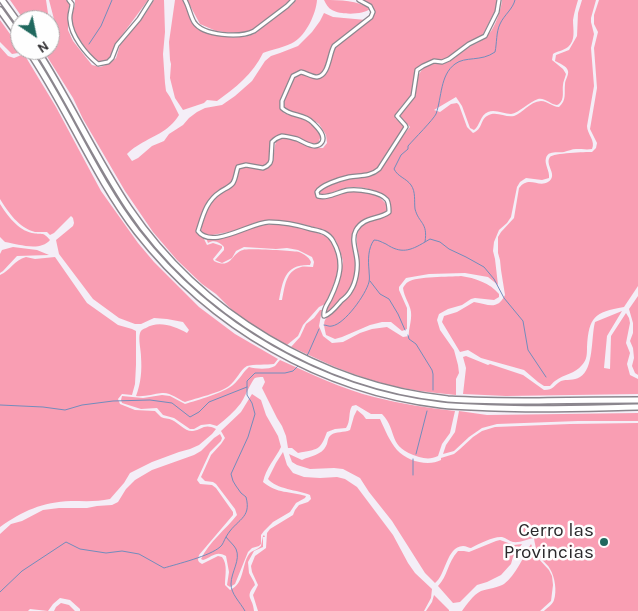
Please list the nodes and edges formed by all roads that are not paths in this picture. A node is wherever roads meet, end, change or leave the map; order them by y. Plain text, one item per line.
1 (2, 0) edge
2 (69, 0) edge
3 (151, 0) edge
4 (185, 0) edge
5 (293, 0) edge
6 (359, 0) edge
7 (499, 0) edge
8 (0, 10) edge
9 (10, 11) edge
10 (10, 24) edge
11 (34, 60) edge
12 (43, 60) edge
13 (638, 400) edge
14 (638, 407) edge

1 - 9 highway
2 - 3 street
4 - 5 street
6 - 7 street
8 - 10 highway
11 - 14 highway
12 - 13 highway

